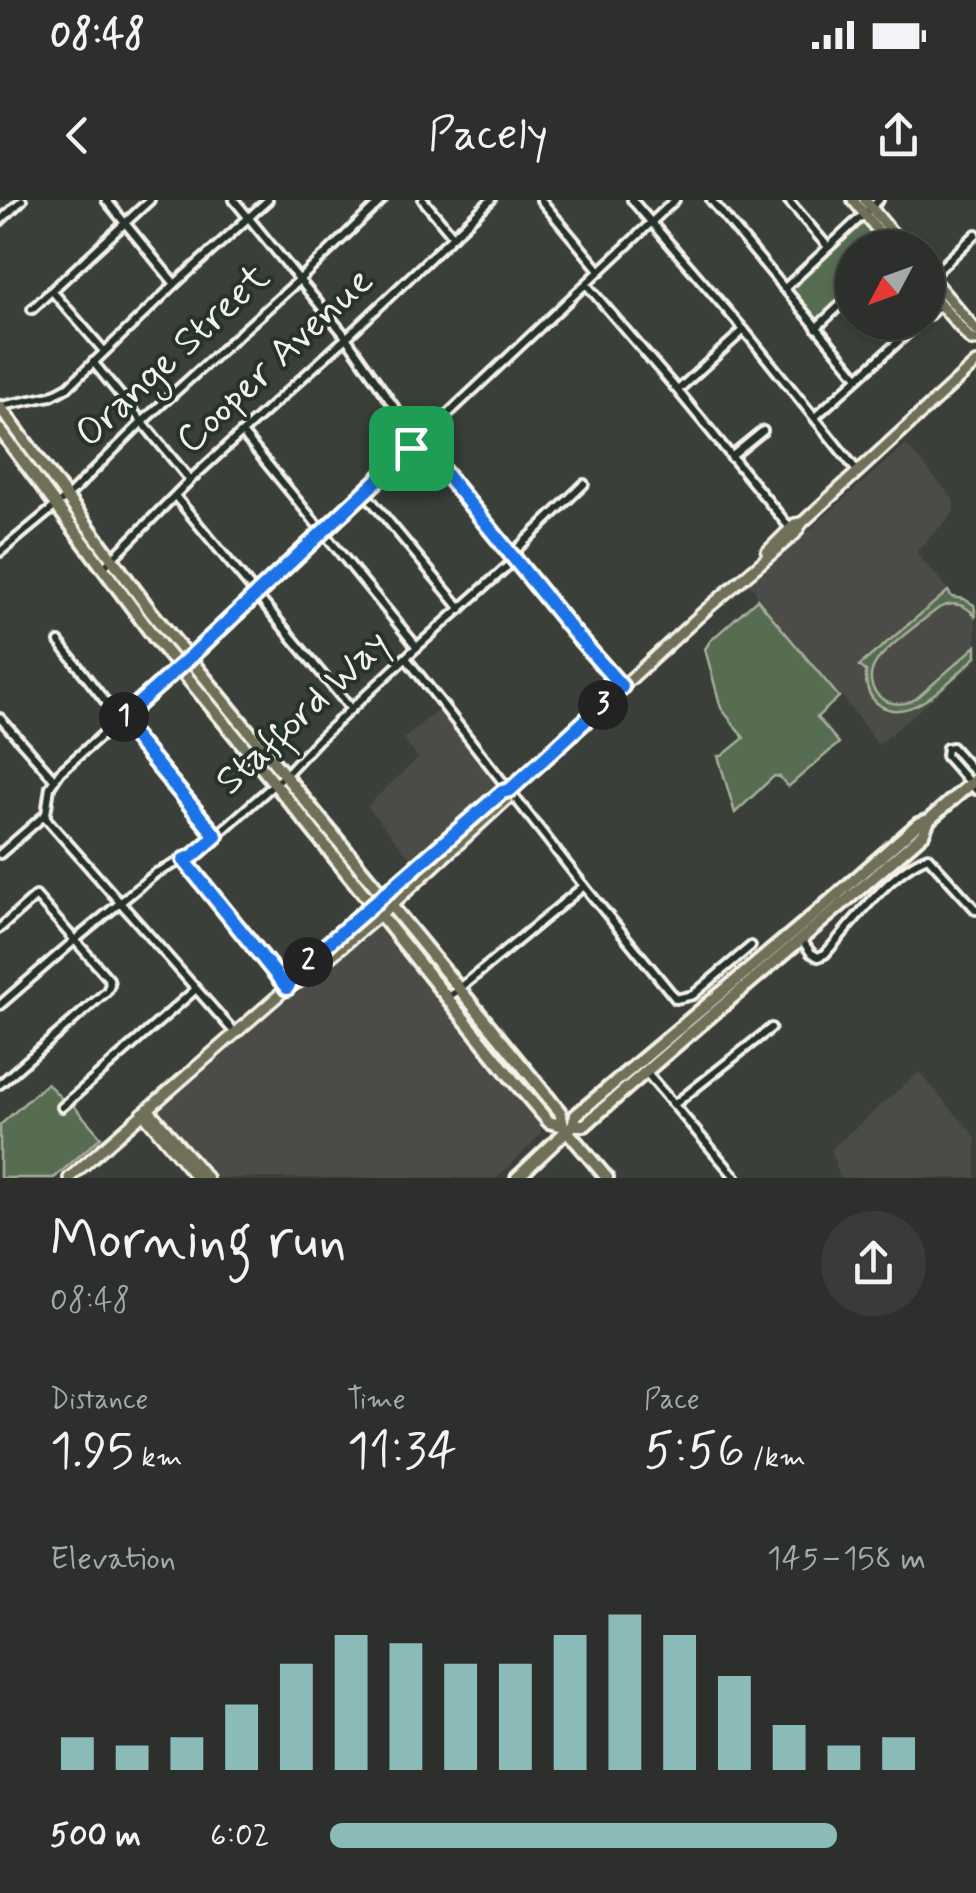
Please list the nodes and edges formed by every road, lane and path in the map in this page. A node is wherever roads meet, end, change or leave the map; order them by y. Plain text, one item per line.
1 (22, 200) edge
2 (106, 200) edge
3 (150, 200) edge
4 (234, 200) edge
5 (268, 200) edge
6 (382, 200) edge
7 (423, 200) edge
8 (541, 200) edge
9 (632, 200) edge
10 (675, 200) edge
11 (711, 200) edge
12 (788, 200) edge
13 (853, 200) edge
14 (485, 202) edge
15 (870, 205) edge
16 (248, 218) junction
17 (0, 220) edge
18 (124, 222) junction
19 (652, 222) junction
20 (888, 230) edge
21 (976, 234) edge
22 (453, 236) junction
23 (828, 248) junction
24 (945, 261) edge
25 (600, 271) junction
26 (299, 280) junction
27 (174, 284) junction
28 (586, 284) junction
29 (784, 289) junction
30 (52, 291) junction
31 (945, 294) edge
32 (32, 309) dead end
33 (835, 310) edge
34 (945, 311) edge
35 (816, 328) junction
36 (744, 330) junction
37 (976, 330) edge
38 (346, 338) junction
39 (900, 340) edge
40 (976, 340) edge
41 (104, 351) junction
42 (93, 362) junction
43 (976, 363) edge
44 (858, 377) junction
45 (678, 390) junction
46 (0, 406) edge
47 (815, 417) junction
48 (143, 422) junction
49 (0, 430) edge
50 (762, 430) dead end
51 (242, 432) junction
52 (419, 441) junction
53 (731, 457) junction
54 (858, 472) junction
55 (190, 480) junction
56 (584, 484) dead end
57 (364, 492) junction
58 (175, 496) junction
59 (61, 502) junction
60 (802, 524) junction
61 (790, 528) junction
62 (322, 531) junction
63 (2, 546) edge
64 (514, 555) junction
65 (106, 564) junction
66 (748, 573) junction
67 (256, 595) junction
68 (460, 609) junction
69 (59, 642) dead end
70 (417, 647) junction
71 (189, 658) junction
72 (406, 658) junction
73 (179, 667) junction
74 (622, 687) junction
75 (351, 709) junction
76 (0, 718) edge
77 (120, 720) junction
78 (54, 779) junction
79 (279, 779) junction
80 (975, 782) edge
81 (510, 790) junction
82 (44, 816) junction
83 (930, 820) junction
84 (216, 836) junction
85 (0, 854) edge
86 (184, 860) junction
87 (584, 886) junction
88 (387, 901) junction
89 (121, 902) junction
90 (376, 910) junction
91 (976, 910) edge
92 (0, 928) edge
93 (74, 940) junction
94 (802, 940) junction
95 (751, 946) dead end
96 (196, 988) junction
97 (287, 988) junction
98 (459, 989) junction
99 (448, 998) junction
100 (0, 1006) edge
101 (771, 1028) dead end
102 (235, 1033) junction
103 (642, 1067) junction
104 (0, 1084) edge
105 (674, 1104) junction
106 (62, 1107) dead end
107 (145, 1111) junction
108 (568, 1127) junction
109 (68, 1178) edge
110 (197, 1178) edge
111 (207, 1178) edge
112 (517, 1178) edge
113 (607, 1178) edge
114 (736, 1178) edge

1 - 17 street
2 - 18 street
3 - 18 street
4 - 16 street
5 - 16 street
6 - 26 street, Orange Street
7 - 22 street
8 - 25 street
9 - 19 street
10 - 19 street
11 - 29 street
12 - 23 street
13 - 15 main road
14 - 22 street, Cooper Avenue
15 - 20 main road
15 - 23 street
16 - 26 street
16 - 27 street
18 - 27 street
18 - 30 street
19 - 25 street
19 - 36 street
21 - 24 street
22 - 38 street, Cooper Avenue
23 - 29 street
25 - 28 street
26 - 38 street
26 - 48 street, Orange Street
27 - 41 street
28 - 45 street
28 - 52 street
29 - 35 street
30 - 32 street
30 - 41 street
31 - 37 main road
33 - 35 street
34 - 40 main road
35 - 44 street
36 - 45 street
36 - 47 street
38 - 51 street, Cooper Avenue
38 - 52 street
39 - 44 street
41 - 42 street
42 - 46 street
42 - 48 street
43 - 54 main road
44 - 47 street
45 - 53 street
46 - 59 highway
47 - 54 street
48 - 55 street
48 - 59 street, Orange Street
49 - 59 highway
50 - 53 street
51 - 55 street, Cooper Avenue
51 - 62 street
52 - 57 street
52 - 64 street
53 - 61 street
54 - 60 main road
55 - 58 street, Cooper Avenue
56 - 64 street, Stafford Way
57 - 62 street
57 - 68 street
58 - 65 street, Cooper Avenue
58 - 67 street
59 - 63 street, Orange Street
59 - 65 highway
60 - 61 main road
60 - 66 main road
61 - 66 main road
62 - 67 street
62 - 70 street
64 - 68 street, Stafford Way
64 - 74 street
65 - 71 highway
65 - 73 highway
66 - 74 main road
67 - 71 street
67 - 75 street
68 - 70 street, Stafford Way
69 - 77 street
70 - 72 street, Stafford Way
71 - 73 street
71 - 79 highway
72 - 75 street, Stafford Way
72 - 81 street
73 - 77 street
73 - 79 highway
74 - 81 main road
75 - 79 street, Stafford Way
76 - 78 street
77 - 78 street
77 - 84 street
78 - 82 street
79 - 84 street, Stafford Way
79 - 88 highway
79 - 90 highway
80 - 80 street
80 - 83 highway
81 - 87 street
81 - 88 main road
82 - 85 street
82 - 89 street
83 - 94 highway
83 - 103 highway
84 - 86 street, Stafford Way
86 - 89 street, Stafford Way
86 - 97 street
87 - 95 street
87 - 98 street
88 - 90 main road
88 - 98 highway
89 - 93 street, Stafford Way
89 - 96 street
90 - 97 main road
90 - 99 highway
91 - 94 street
92 - 93 street
93 - 100 street, Stafford Way
93 - 104 street
94 - 103 highway
96 - 102 street
96 - 106 street
97 - 102 main road
98 - 99 street
98 - 108 highway
99 - 108 highway
101 - 105 street
102 - 107 main road
103 - 105 street
103 - 108 highway
105 - 114 street
107 - 109 main road
107 - 110 main road
107 - 111 main road
108 - 112 highway
108 - 113 highway

